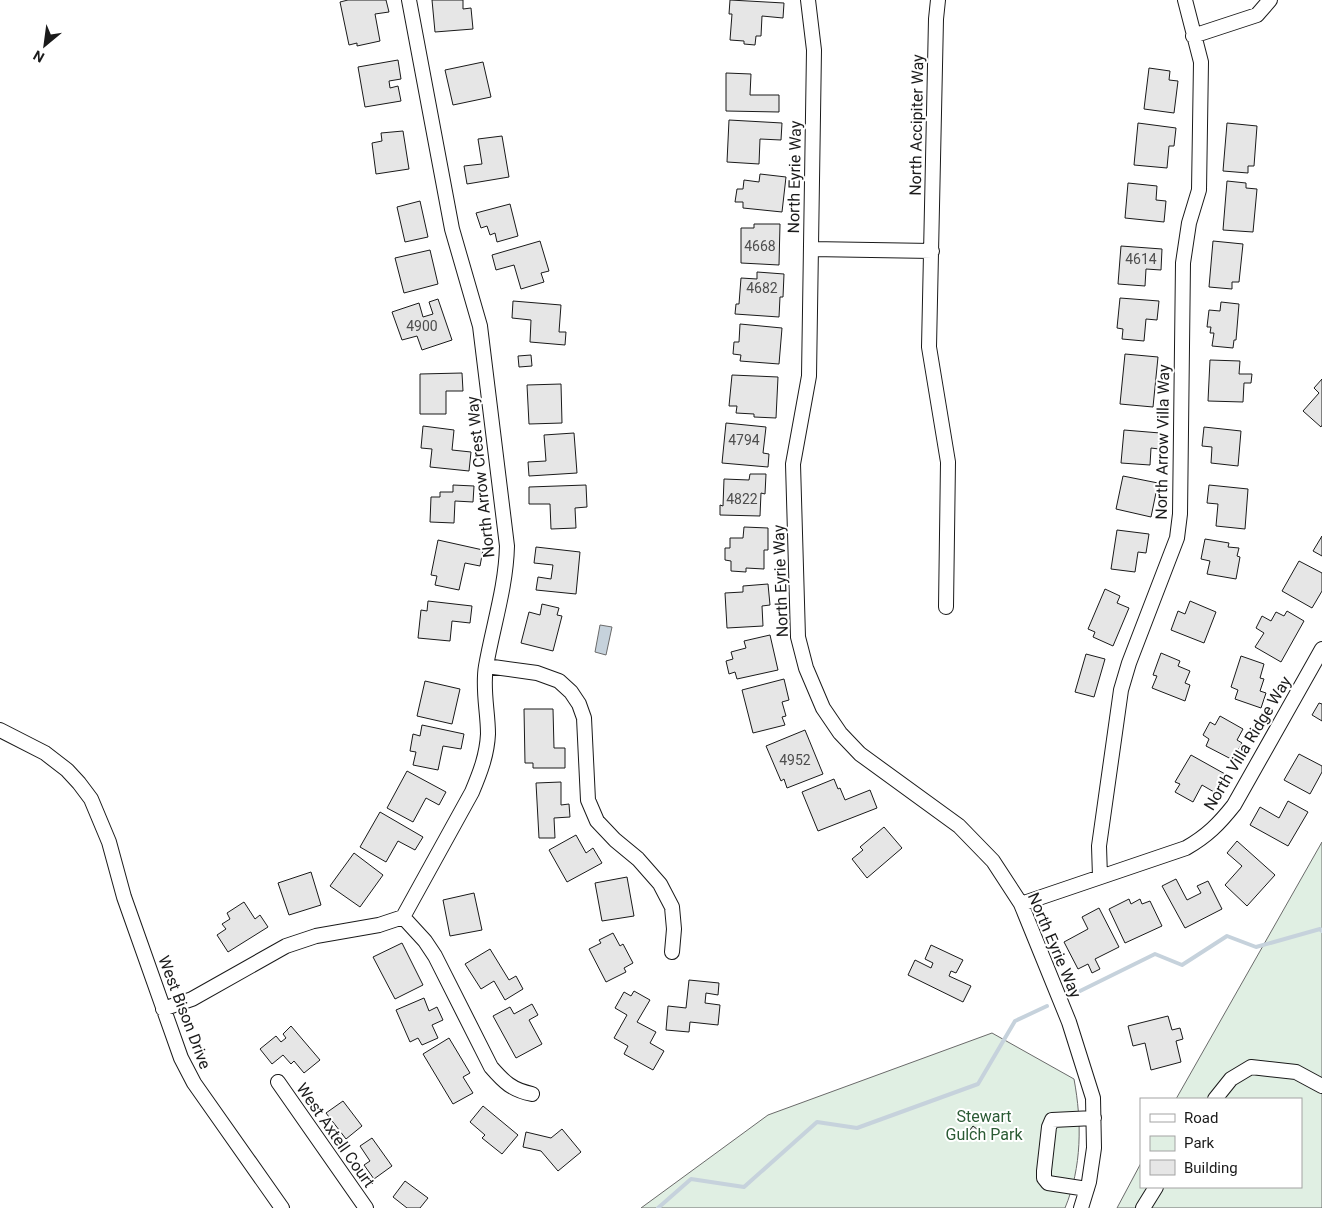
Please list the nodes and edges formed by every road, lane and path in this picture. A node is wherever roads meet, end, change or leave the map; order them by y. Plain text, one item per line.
1 (409, 0) edge
2 (808, 0) edge
3 (938, 0) edge
4 (1185, 0) edge
5 (1270, 0) edge
6 (1193, 36) junction
7 (811, 249) junction
8 (932, 251) junction
9 (946, 607) dead end
10 (1322, 648) edge
11 (486, 666) junction
12 (0, 730) edge
13 (1100, 876) junction
14 (1021, 904) junction
15 (403, 917) junction
16 (672, 952) dead end
17 (164, 1009) junction
18 (278, 1082) dead end
19 (1322, 1086) edge
20 (532, 1094) dead end
21 (1216, 1098) edge
22 (1094, 1118) junction
23 (1155, 1188) edge
24 (1087, 1189) junction
25 (282, 1208) edge
26 (366, 1208) edge
27 (1081, 1208) edge
28 (1142, 1208) edge

1 - 11 street, North Arrow Crest Way
2 - 7 street, North Eyrie Way
3 - 8 street, North Accipiter Way
4 - 6 street, North Arrow Villa Way
5 - 6 street
6 - 13 street, North Arrow Villa Way
7 - 8 street
7 - 14 street, North Eyrie Way
8 - 9 street, North Accipiter Way
10 - 13 street, North Villa Ridge Way
11 - 15 street, North Arrow Crest Way
11 - 16 street
12 - 17 street, West Bison Drive
13 - 14 street, North Villa Ridge Way
14 - 22 street, North Eyrie Way
15 - 17 street
15 - 20 street
17 - 25 street, West Bison Drive
18 - 26 street, West Axtell Court
19 - 21 street
22 - 24 street, North Eyrie Way
22 - 24 street
23 - 28 street
24 - 27 street, North Eyrie Way

